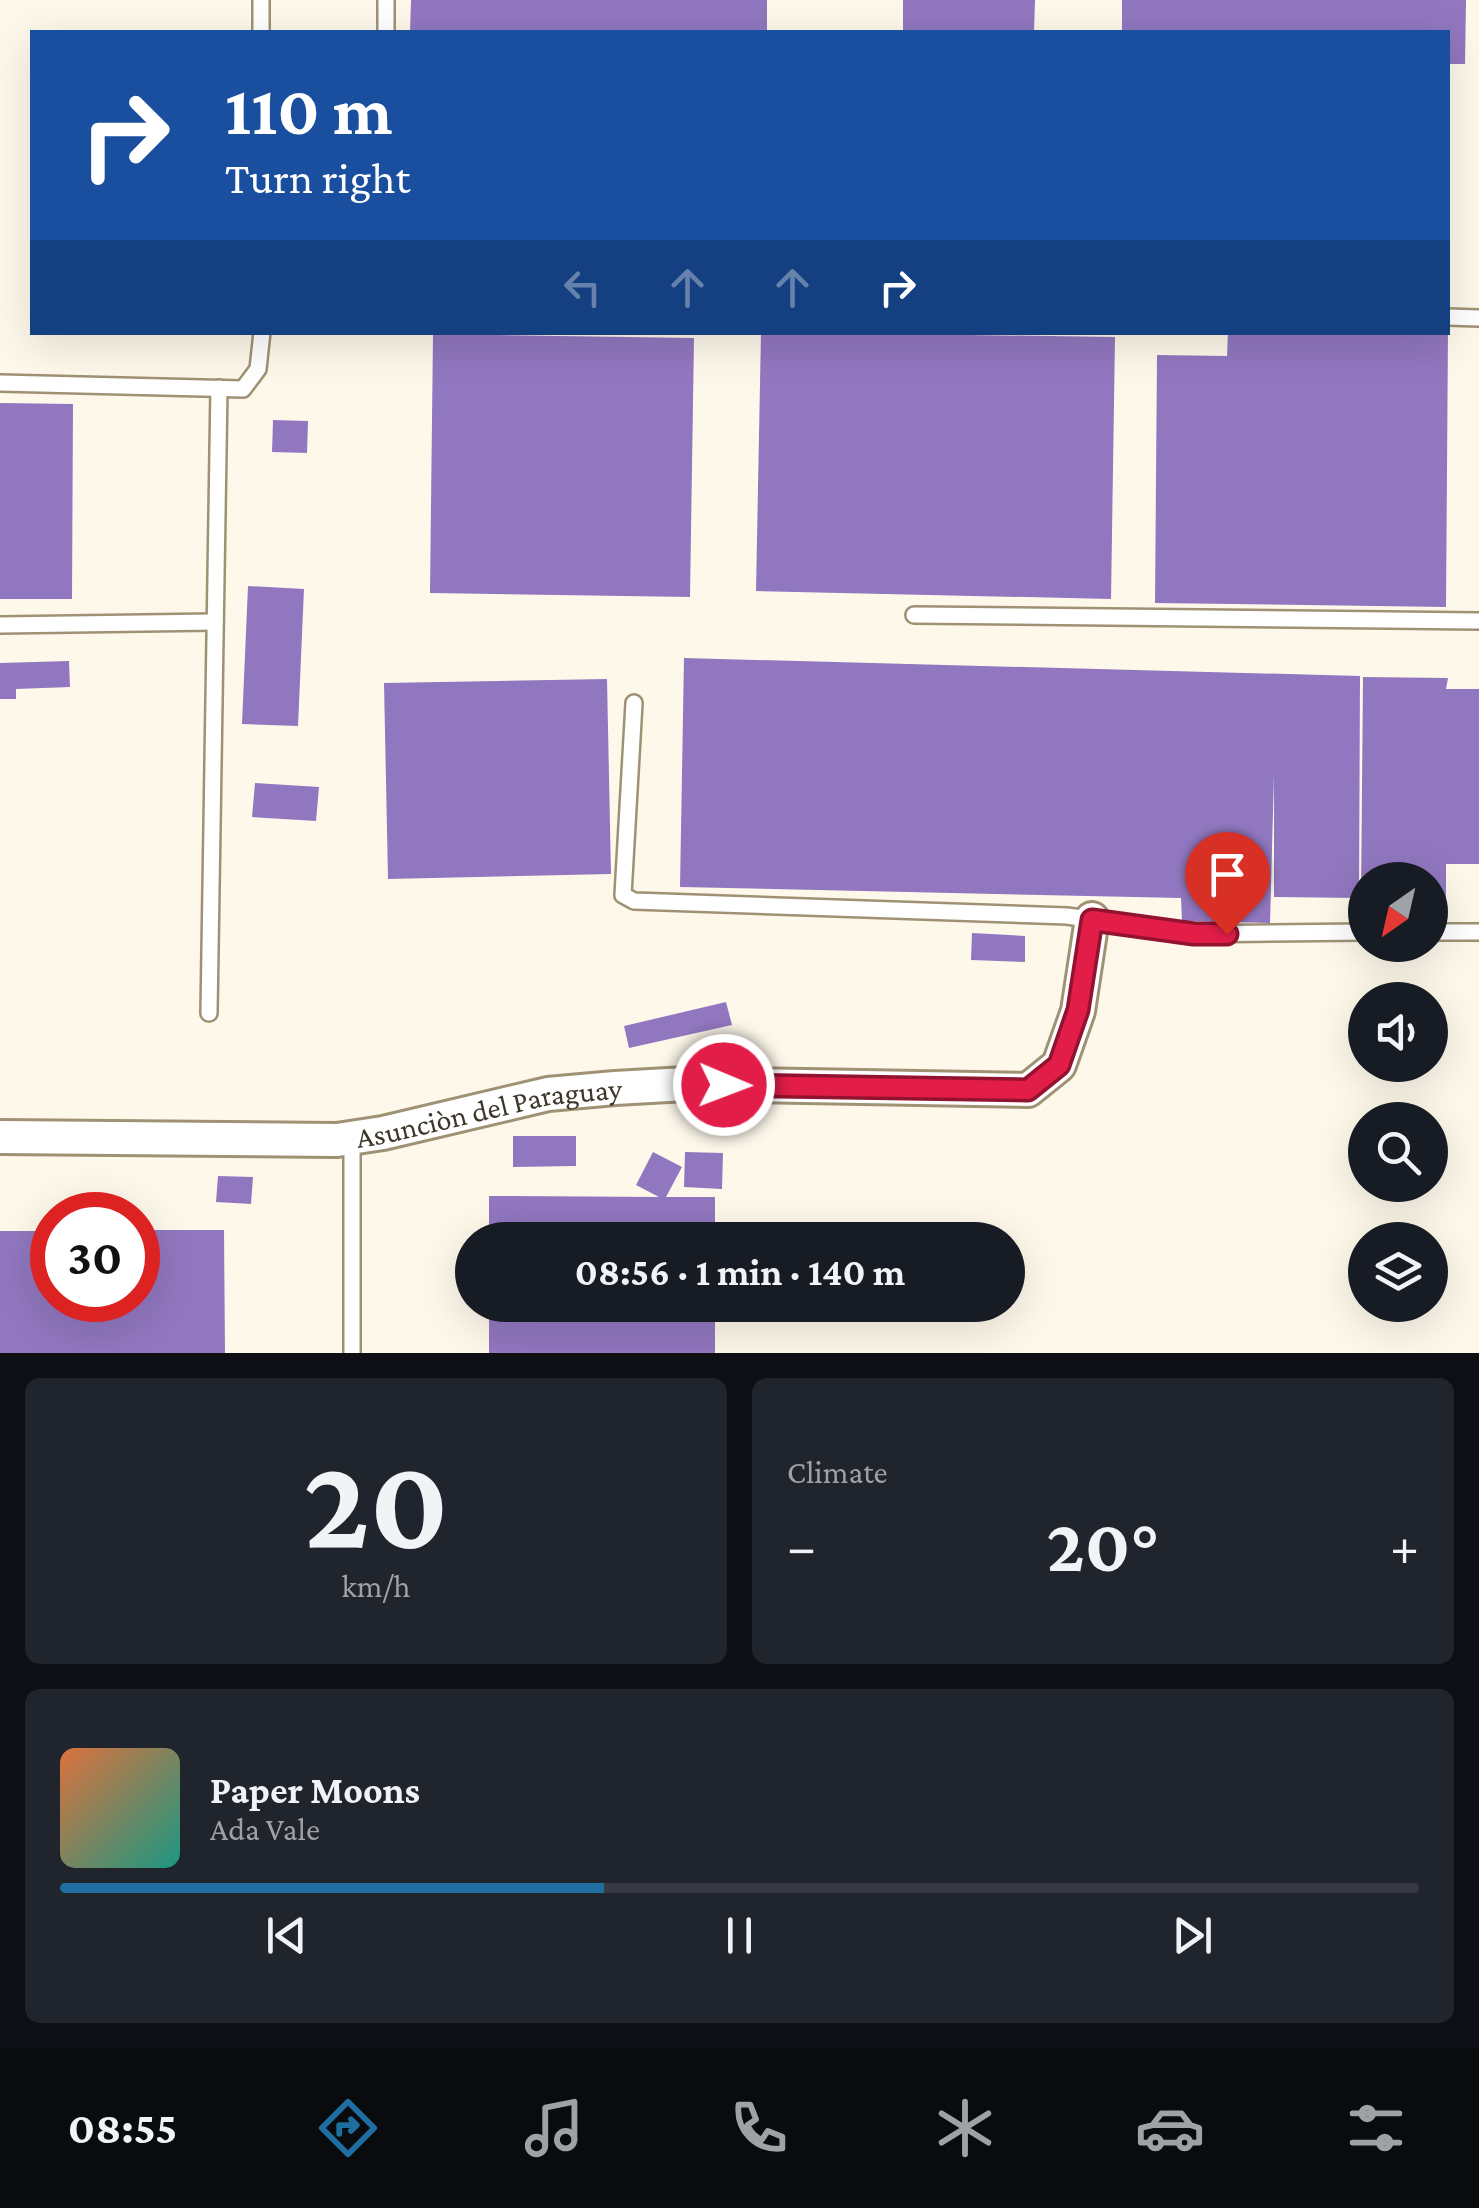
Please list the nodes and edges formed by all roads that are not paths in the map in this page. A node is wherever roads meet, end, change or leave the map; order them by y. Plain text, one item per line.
1 (261, 0) edge
2 (386, 0) edge
3 (261, 30) edge
4 (386, 30) edge
5 (1450, 317) edge
6 (1479, 318) edge
7 (262, 335) edge
8 (0, 382) edge
9 (219, 388) junction
10 (914, 615) dead end
11 (1479, 621) edge
12 (214, 622) junction
13 (0, 625) edge
14 (634, 703) dead end
15 (1092, 920) junction
16 (1348, 932) edge
17 (1448, 932) edge
18 (1479, 932) edge
19 (209, 1013) dead end
20 (0, 1137) edge
21 (352, 1137) junction
22 (352, 1353) edge

1 - 3 lane
2 - 4 lane
5 - 6 lane
7 - 9 lane
8 - 9 lane
9 - 12 lane
10 - 11 lane
12 - 13 lane
12 - 19 lane
14 - 15 lane
15 - 16 lane
15 - 21 street, Asunciòn del Paraguay
17 - 18 lane
20 - 21 street, Asunciòn del Paraguay
21 - 22 lane

